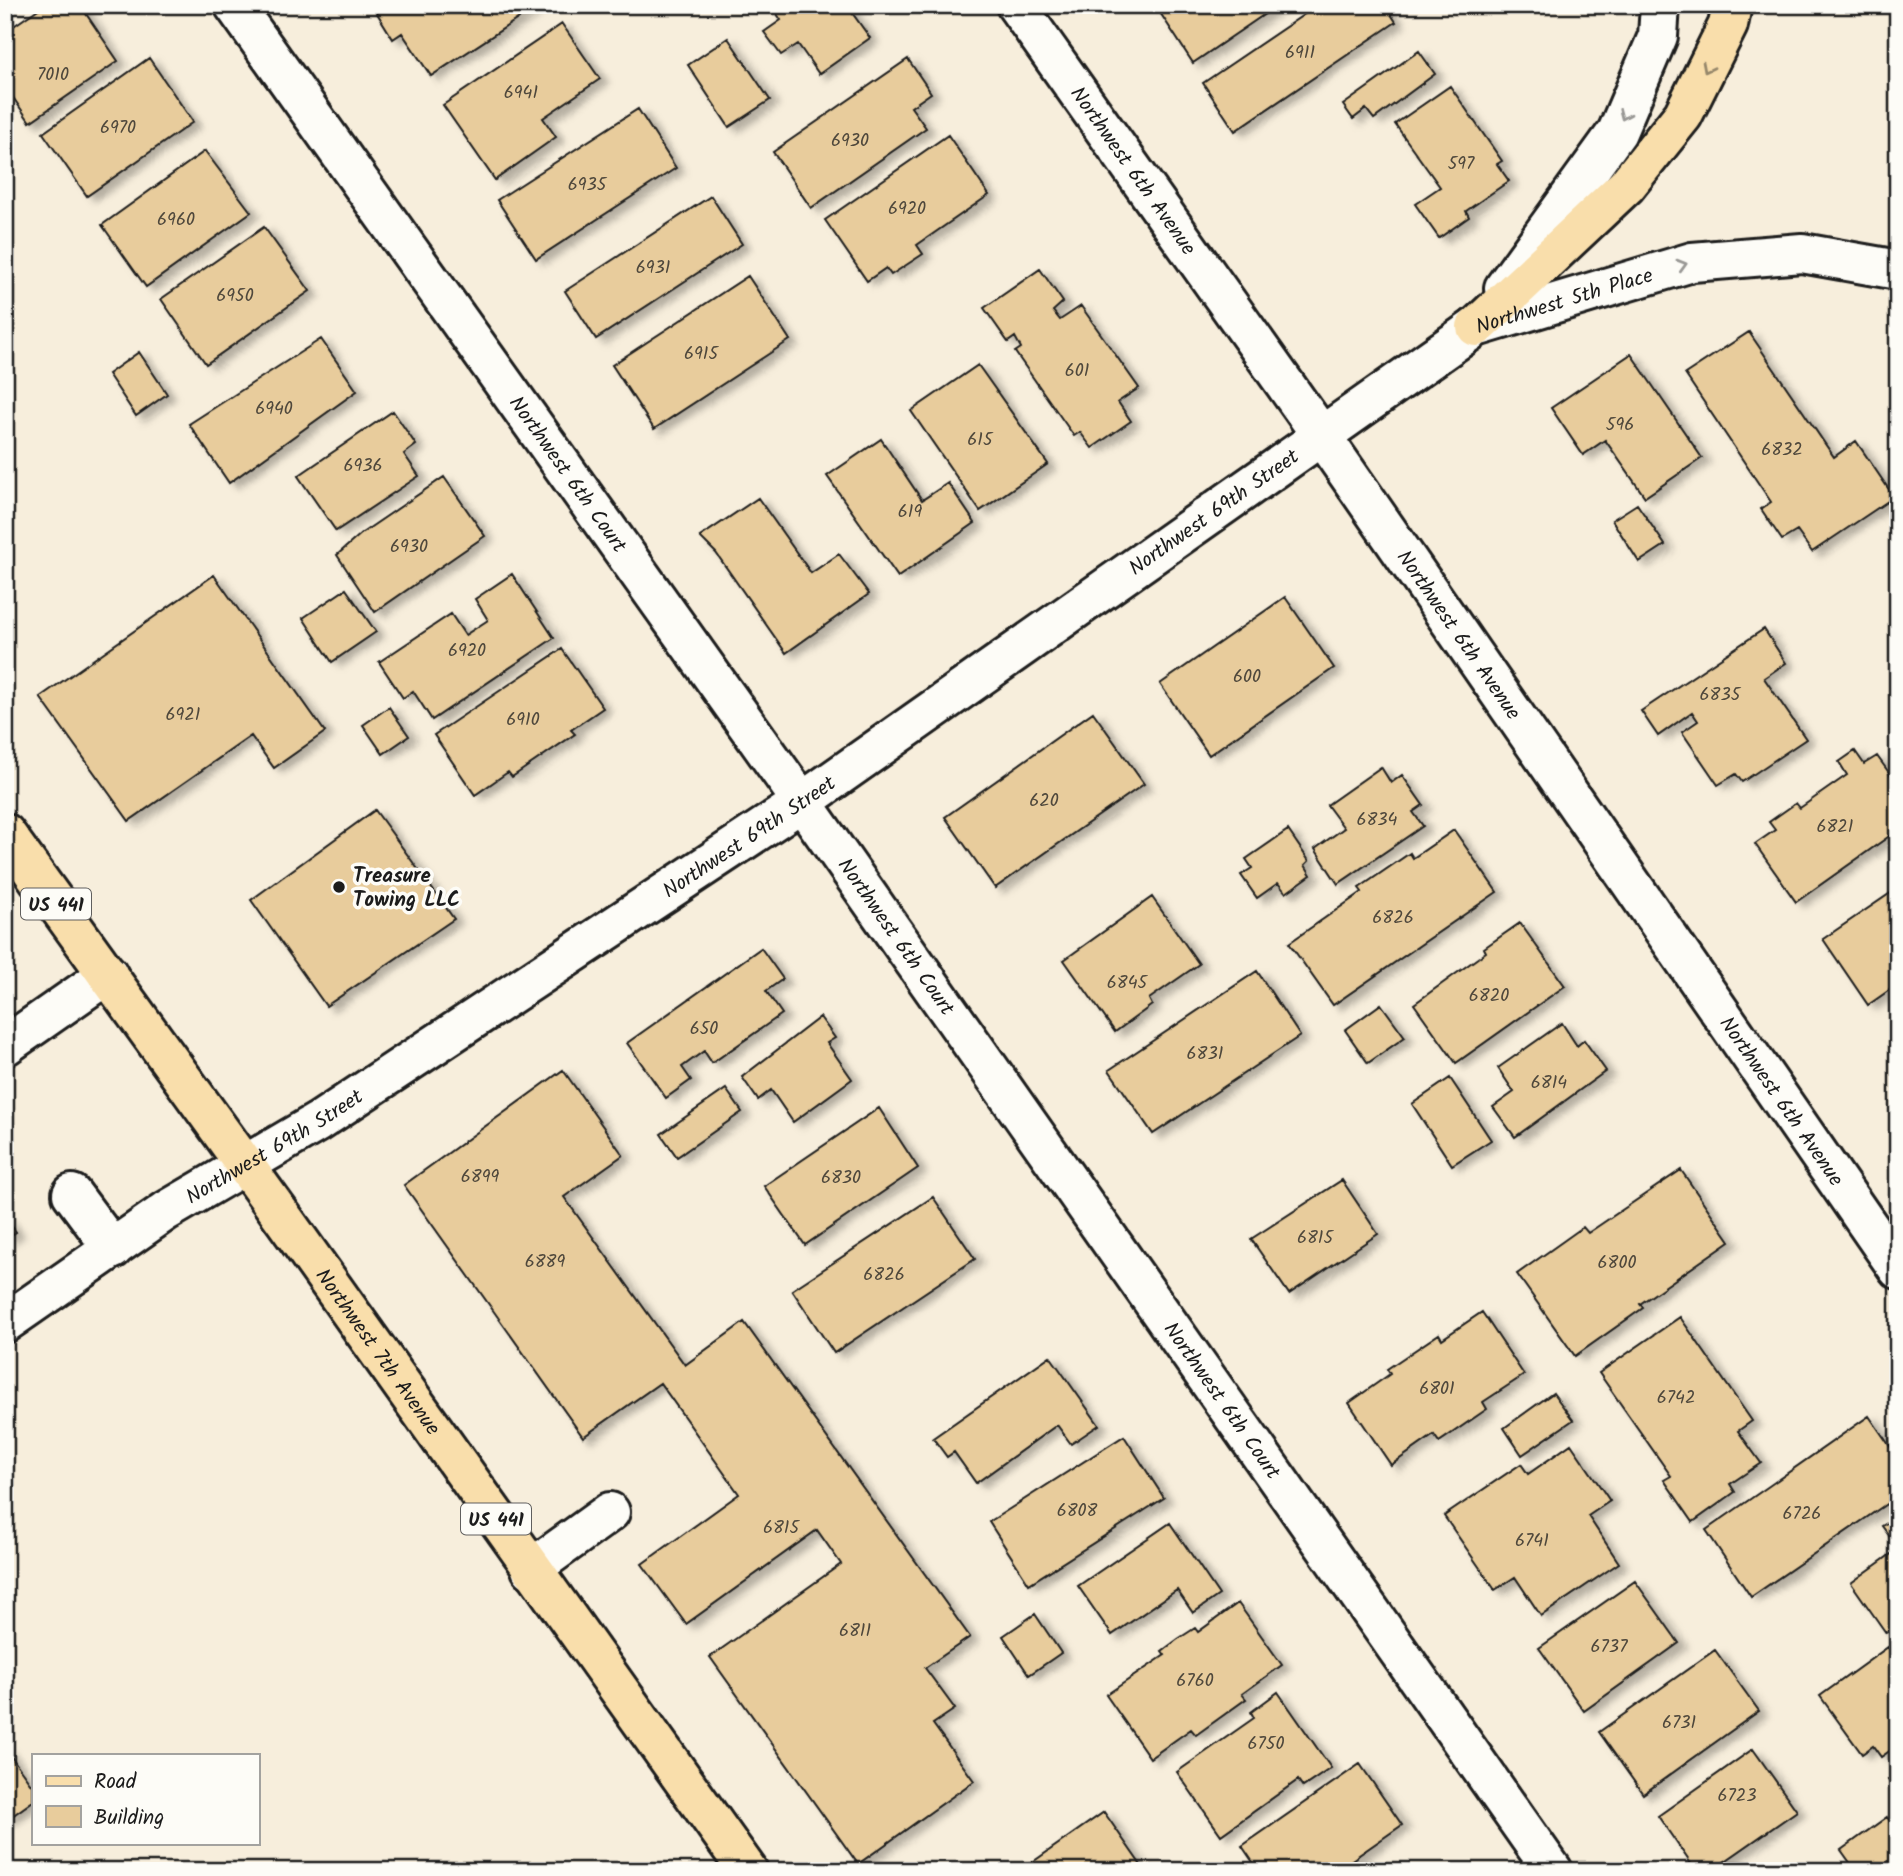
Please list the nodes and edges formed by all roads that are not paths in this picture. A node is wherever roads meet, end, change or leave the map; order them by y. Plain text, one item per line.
1 (234, 5) edge
2 (1016, 5) edge
3 (1660, 5) edge
4 (1732, 5) edge
5 (1898, 270) edge
6 (1476, 327) junction
7 (1321, 435) junction
8 (802, 802) junction
9 (5, 833) edge
10 (108, 974) junction
11 (5, 1046) edge
12 (245, 1166) junction
13 (72, 1194) dead end
14 (113, 1249) junction
15 (1898, 1269) edge
16 (5, 1323) edge
17 (610, 1513) dead end
18 (531, 1569) junction
19 (748, 1871) edge
20 (1553, 1871) edge

1 - 8 street, Northwest 6th Court
2 - 7 street, Northwest 6th Avenue
3 -> 6 street, Northwest 5th Place
4 -> 6 main road
6 -> 5 street, Northwest 5th Place
6 - 7 street, Northwest 69th Street
7 - 8 street, Northwest 69th Street
7 - 15 street, Northwest 6th Avenue
8 - 12 street, Northwest 69th Street
8 - 20 street, Northwest 6th Court
9 - 10 main road, Northwest 7th Avenue / US 441
10 - 11 street
10 - 12 main road, Northwest 7th Avenue / US 441
12 - 14 street, Northwest 69th Street
12 - 18 main road, Northwest 7th Avenue / US 441
13 - 14 street
14 - 16 street, Northwest 69th Street
17 - 18 street
18 - 19 main road, Northwest 7th Avenue / US 441

